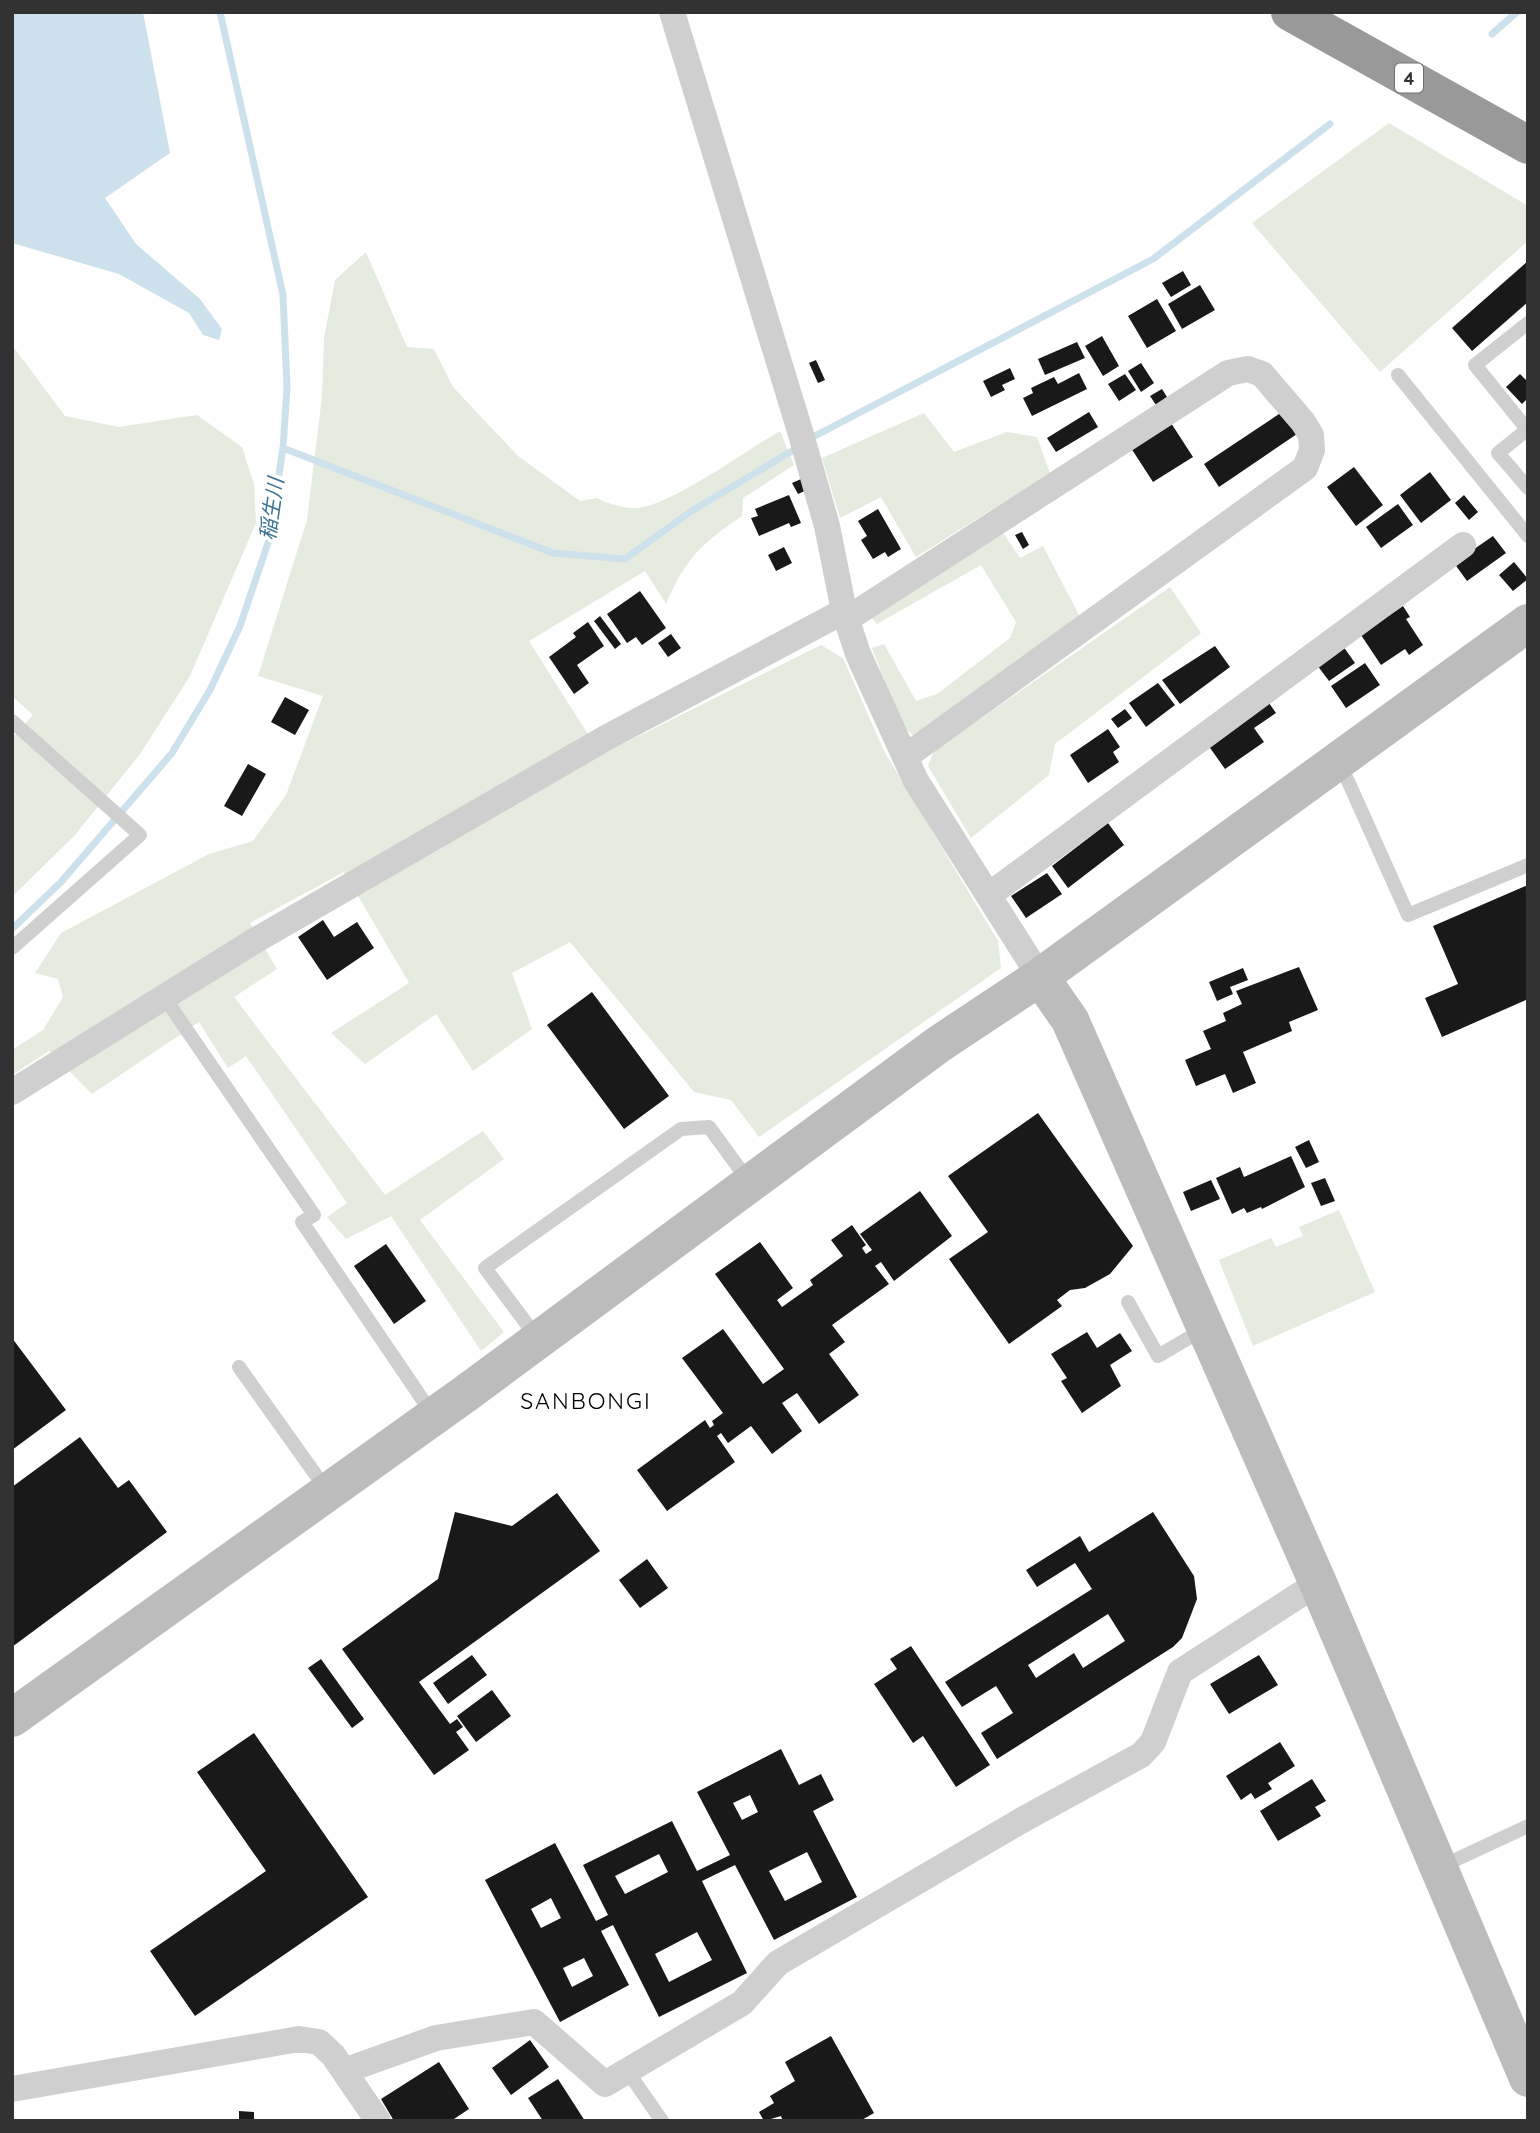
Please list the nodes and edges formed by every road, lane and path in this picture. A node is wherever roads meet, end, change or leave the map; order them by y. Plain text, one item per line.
1 (672, 12) edge
2 (1290, 12) edge
3 (1528, 145) edge
4 (1528, 323) edge
5 (1398, 375) dead end
6 (1528, 429) edge
7 (1528, 488) edge
8 (1528, 536) edge
9 (1463, 545) dead end
10 (845, 615) junction
11 (1528, 623) edge
12 (12, 721) edge
13 (905, 757) junction
14 (1337, 762) junction
15 (1528, 865) edge
16 (989, 895) junction
17 (12, 948) edge
18 (1040, 977) junction
19 (164, 997) junction
20 (12, 1093) edge
21 (751, 1184) junction
22 (1128, 1302) dead end
23 (1205, 1328) junction
24 (539, 1340) junction
25 (239, 1367) dead end
26 (434, 1416) junction
27 (329, 1493) junction
28 (1318, 1583) junction
29 (12, 1718) edge
30 (1528, 1826) edge
31 (1437, 1868) junction
32 (344, 2071) junction
33 (628, 2072) junction
34 (1528, 2078) edge
35 (12, 2089) edge
36 (378, 2121) edge
37 (662, 2121) edge

1 - 10 street
2 - 3 highway, 4
4 - 6 lane
5 - 8 lane
6 - 7 lane
9 - 16 street
10 - 13 street
10 - 13 street
10 - 19 street
11 - 14 street
12 - 17 lane
13 - 16 street
14 - 15 lane
14 - 18 street
16 - 18 street
18 - 21 street
18 - 23 street
19 - 20 street
19 - 26 lane
21 - 24 street
21 - 24 lane
22 - 23 lane
23 - 28 street
24 - 26 street
25 - 27 lane
26 - 27 street
27 - 29 street
28 - 31 street
28 - 33 street
30 - 31 lane
31 - 34 street
32 - 33 street
32 - 35 street
32 - 36 street
33 - 37 lane

